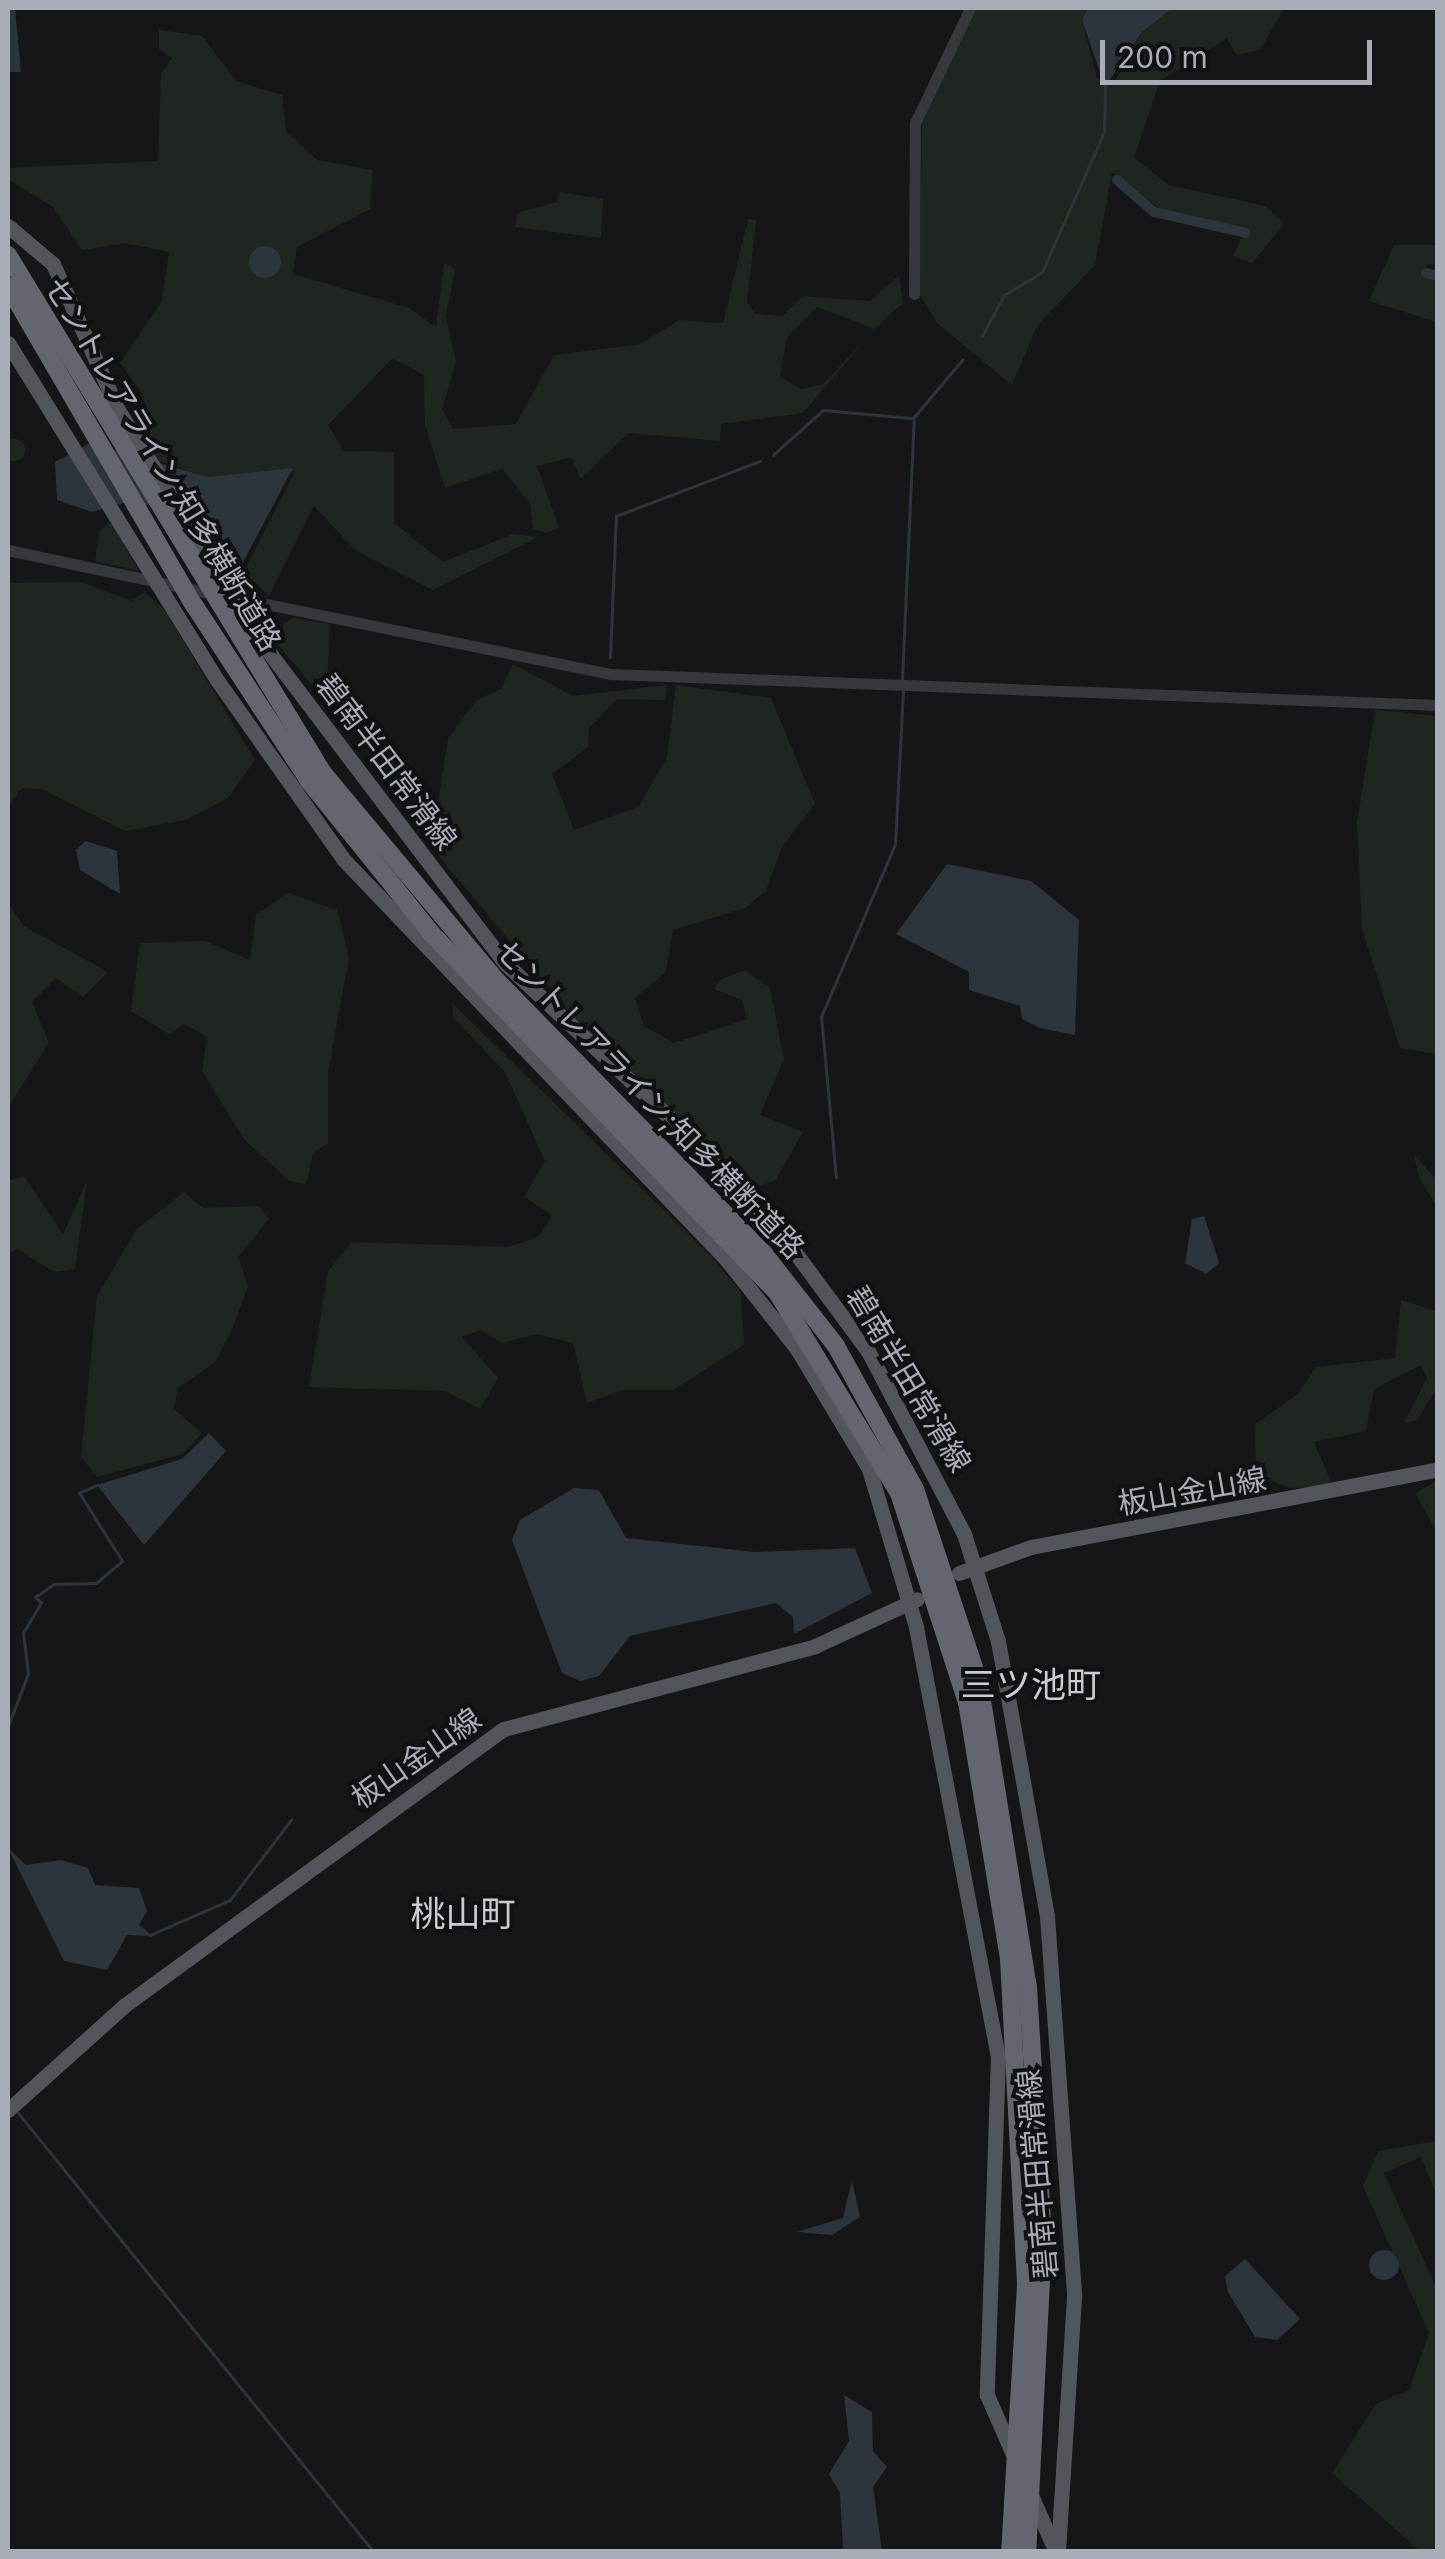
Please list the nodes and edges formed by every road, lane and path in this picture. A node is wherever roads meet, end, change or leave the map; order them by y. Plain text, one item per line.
1 (970, 8) edge
2 (10, 227) edge
3 (8, 255) edge
4 (8, 286) edge
5 (914, 294) dead end
6 (8, 343) edge
7 (100, 413) junction
8 (8, 550) edge
9 (1438, 705) edge
10 (1438, 1469) edge
11 (975, 1564) junction
12 (959, 1574) dead end
13 (928, 1592) dead end
14 (8, 2110) edge
15 (1061, 2476) junction
16 (1026, 2479) junction
17 (1010, 2552) edge
18 (1027, 2552) edge
19 (1056, 2552) edge

1 - 5 street
2 - 7 main road, 碧南半田常滑線
3 - 7 highway, セントレアライン;知多横断道路
4 - 7 highway, セントレアライン;知多横断道路
6 - 16 main road, 碧南半田常滑線
7 - 11 main road, 碧南半田常滑線
7 - 16 highway, セントレアライン;知多横断道路
7 - 16 highway, セントレアライン;知多横断道路
8 - 9 street
10 - 11 main road, 板山金山線
11 - 12 main road, 板山金山線
11 - 15 main road, 碧南半田常滑線
13 - 14 main road, 板山金山線
15 - 16 main road
15 - 19 main road, 碧南半田常滑線
16 - 17 highway, セントレアライン;知多横断道路
16 - 18 highway, セントレアライン;知多横断道路
16 - 19 main road, 碧南半田常滑線

